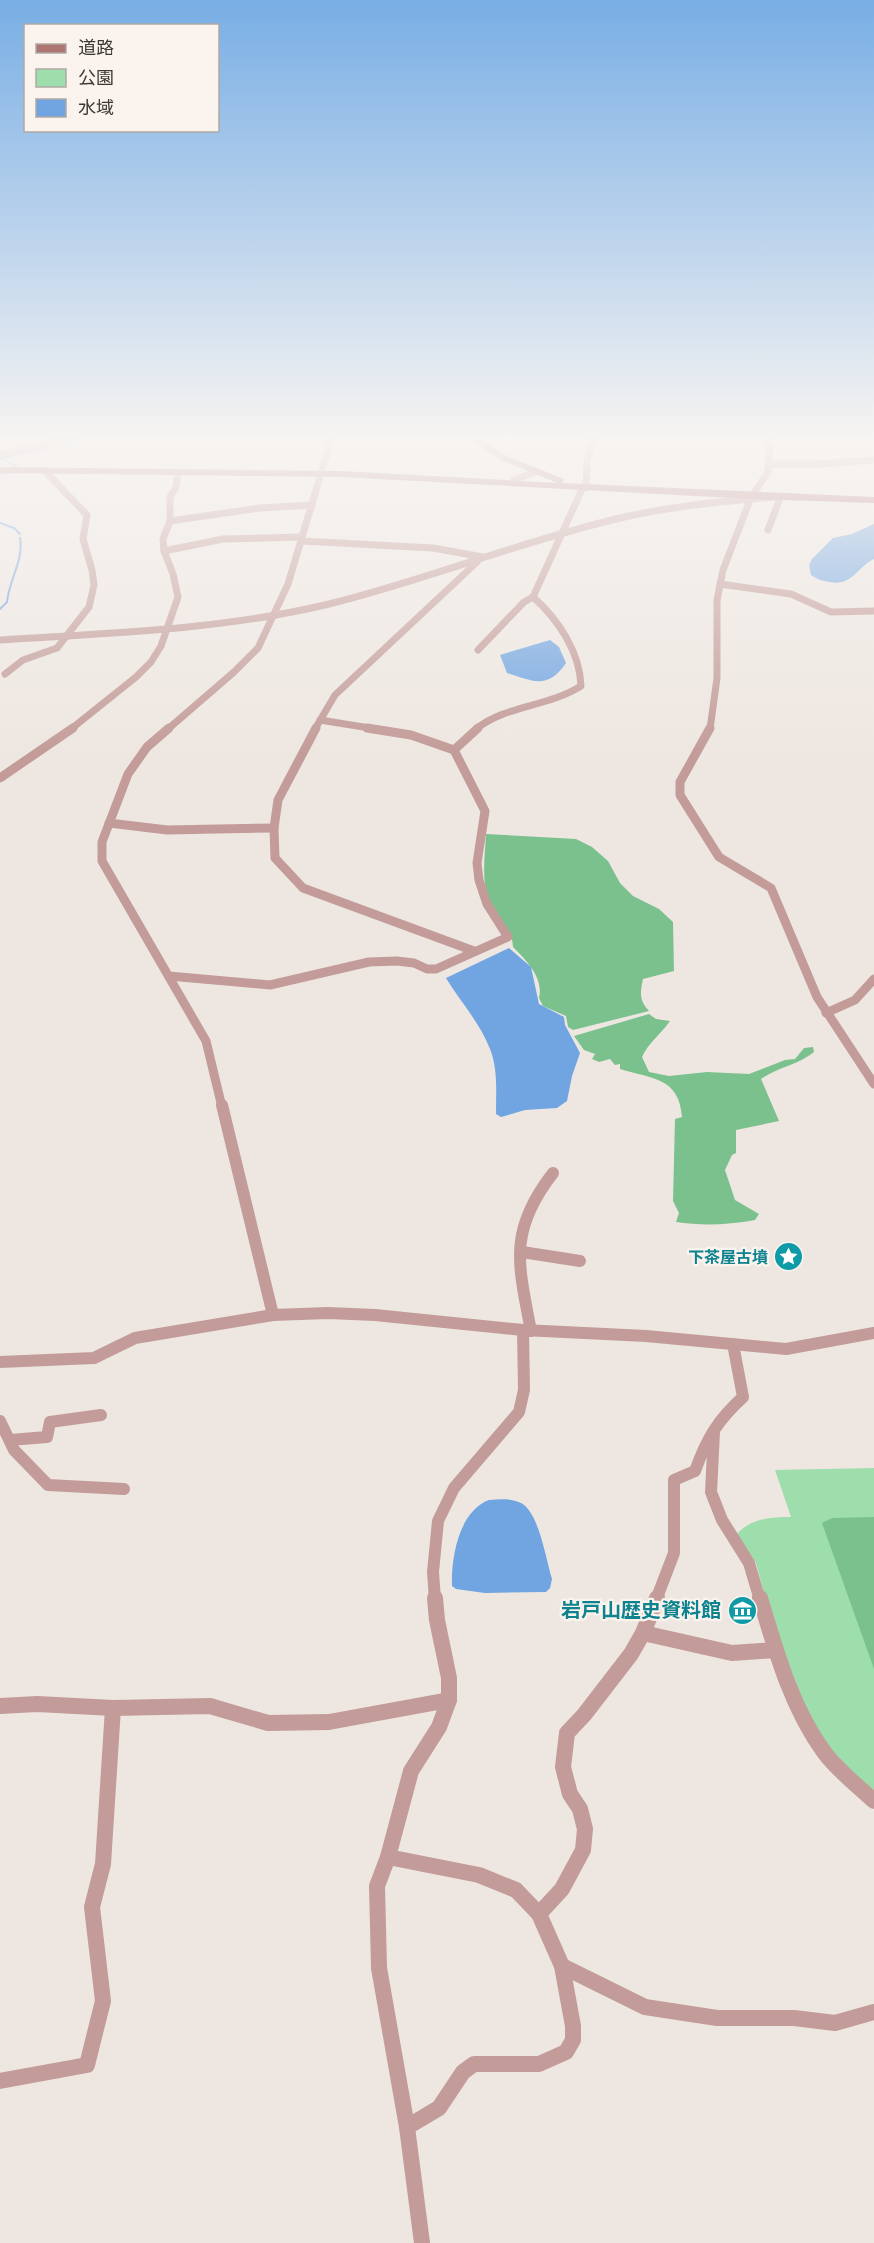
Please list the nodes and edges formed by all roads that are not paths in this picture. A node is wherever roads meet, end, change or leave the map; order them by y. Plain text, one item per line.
1 (84, 545) edge
2 (163, 545) edge
3 (195, 545) edge
4 (300, 545) edge
5 (385, 545) edge
6 (528, 545) edge
7 (557, 545) edge
8 (734, 545) edge
9 (164, 551) junction
10 (482, 559) junction
11 (720, 584) junction
12 (533, 597) junction
13 (874, 611) edge
14 (274, 615) junction
15 (168, 630) junction
16 (63, 637) junction
17 (0, 640) edge
18 (478, 650) dead end
19 (5, 674) dead end
20 (320, 720) junction
21 (454, 750) junction
22 (0, 778) edge
23 (109, 823) junction
24 (274, 828) junction
25 (474, 951) junction
26 (169, 976) junction
27 (874, 979) edge
28 (826, 1013) junction
29 (874, 1084) edge
30 (553, 1173) dead end
31 (522, 1252) junction
32 (580, 1261) dead end
33 (273, 1315) junction
34 (527, 1331) junction
35 (874, 1333) edge
36 (733, 1344) junction
37 (0, 1362) edge
38 (101, 1415) dead end
39 (0, 1421) edge
40 (714, 1432) junction
41 (10, 1440) junction
42 (124, 1489) dead end
43 (643, 1633) junction
44 (776, 1650) junction
45 (449, 1700) junction
46 (0, 1706) edge
47 (113, 1708) junction
48 (874, 1801) edge
49 (388, 1857) junction
50 (539, 1914) junction
51 (562, 1966) junction
52 (874, 2012) edge
53 (0, 2081) edge
54 (407, 2127) junction
55 (422, 2243) edge

1 - 16 street
2 - 9 street
3 - 9 street
4 - 14 street
5 - 10 street
6 - 10 street
7 - 12 street
8 - 11 street
9 - 15 street
10 - 14 street
10 - 20 street
11 - 13 street
11 - 28 street
12 - 18 street
12 - 21 street
14 - 15 street
14 - 23 street
15 - 16 street
15 - 22 street
16 - 17 street
16 - 19 street
20 - 21 street
20 - 24 street
21 - 25 street
23 - 24 street
23 - 26 street
24 - 25 street
25 - 26 street
26 - 33 street
27 - 28 street
28 - 29 street
30 - 31 street
31 - 32 street
31 - 34 street
33 - 34 street
33 - 37 street
34 - 36 street
34 - 45 street
35 - 36 street
36 - 40 street
38 - 41 street
39 - 41 street
40 - 43 street
40 - 44 street
41 - 42 street
43 - 44 street
43 - 50 street
44 - 48 street
45 - 47 street
45 - 49 street
46 - 47 street
47 - 53 street
49 - 50 street
49 - 54 street
50 - 51 street
51 - 52 street
51 - 54 street
54 - 55 street

